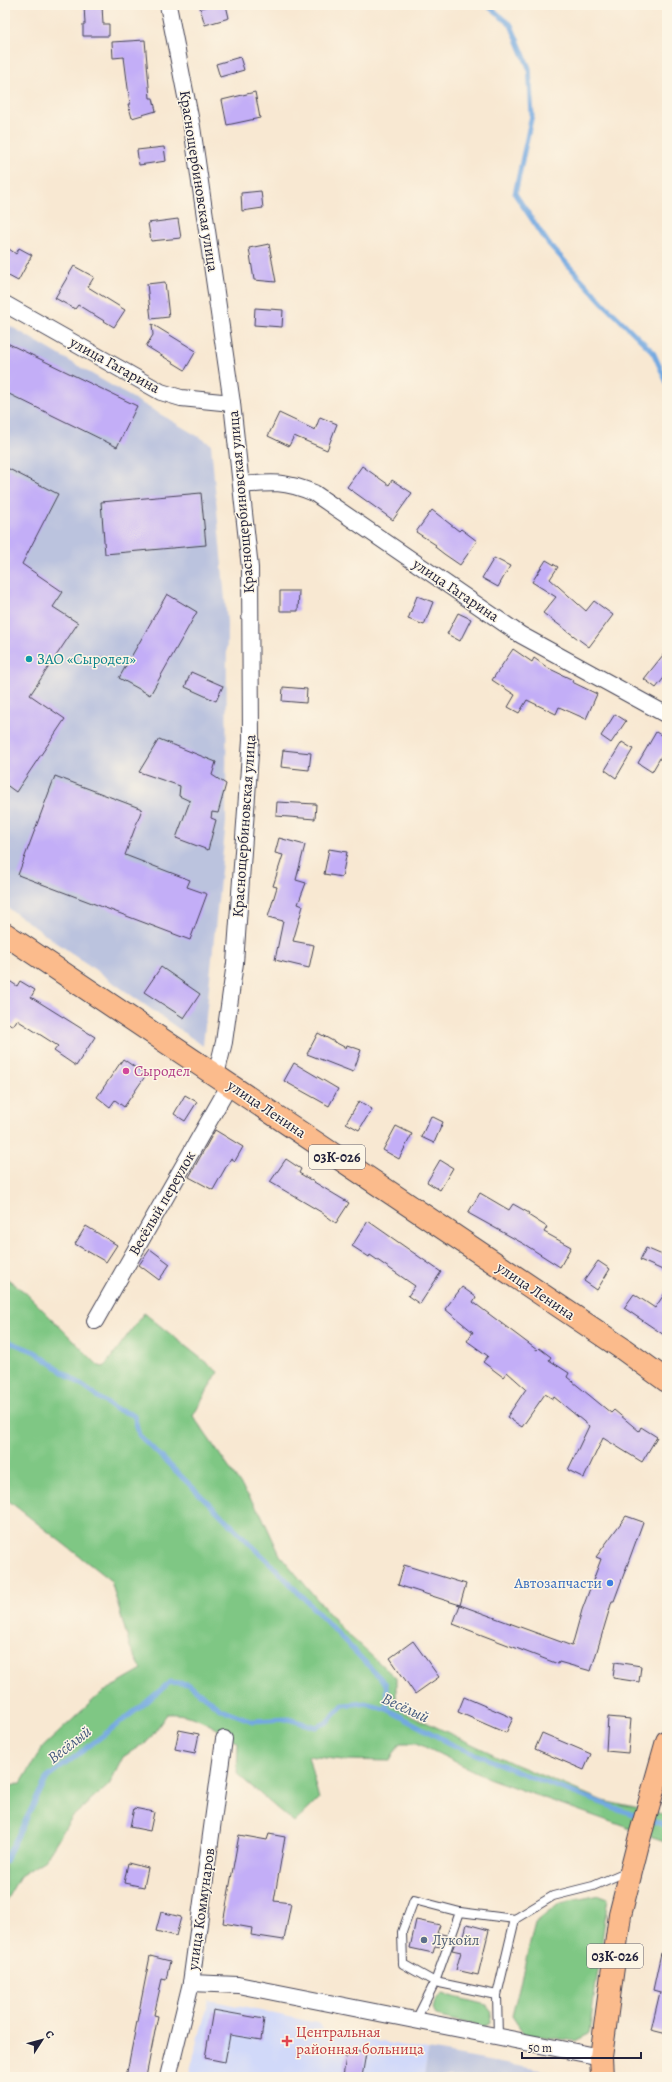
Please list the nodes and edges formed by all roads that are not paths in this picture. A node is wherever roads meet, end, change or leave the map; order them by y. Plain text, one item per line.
1 (168, 5) edge
2 (5, 304) edge
3 (232, 403) junction
4 (242, 484) junction
5 (667, 715) edge
6 (5, 934) edge
7 (223, 1079) junction
8 (95, 1321) dead end
9 (663, 1376) edge
10 (224, 1739) dead end
11 (667, 1741) edge
12 (631, 1870) junction
13 (460, 1912) junction
14 (515, 1920) junction
15 (435, 1982) junction
16 (191, 1983) junction
17 (497, 1995) junction
18 (416, 2020) junction
19 (498, 2037) junction
20 (601, 2067) edge
21 (168, 2077) edge

1 - 3 street, Краснощербиновская улица
2 - 3 street, улица Гагарина
3 - 4 street, Краснощербиновская улица
4 - 5 street, улица Гагарина
4 - 7 street, Краснощербиновская улица
6 - 7 main road, улица Ленина / 03К-026
7 - 8 street, Весёлый переулок
7 - 9 main road, улица Ленина / 03К-026
10 - 16 street, улица Коммунаров
11 - 12 main road, 03К-026
12 - 14 lane
12 - 20 main road, 03К-026
13 - 14 lane
13 - 15 lane
13 - 15 lane
14 - 17 lane
15 - 17 lane
15 - 18 lane
16 - 18 street
16 - 21 street, улица Коммунаров
17 - 19 lane
18 - 19 street
19 - 20 street

